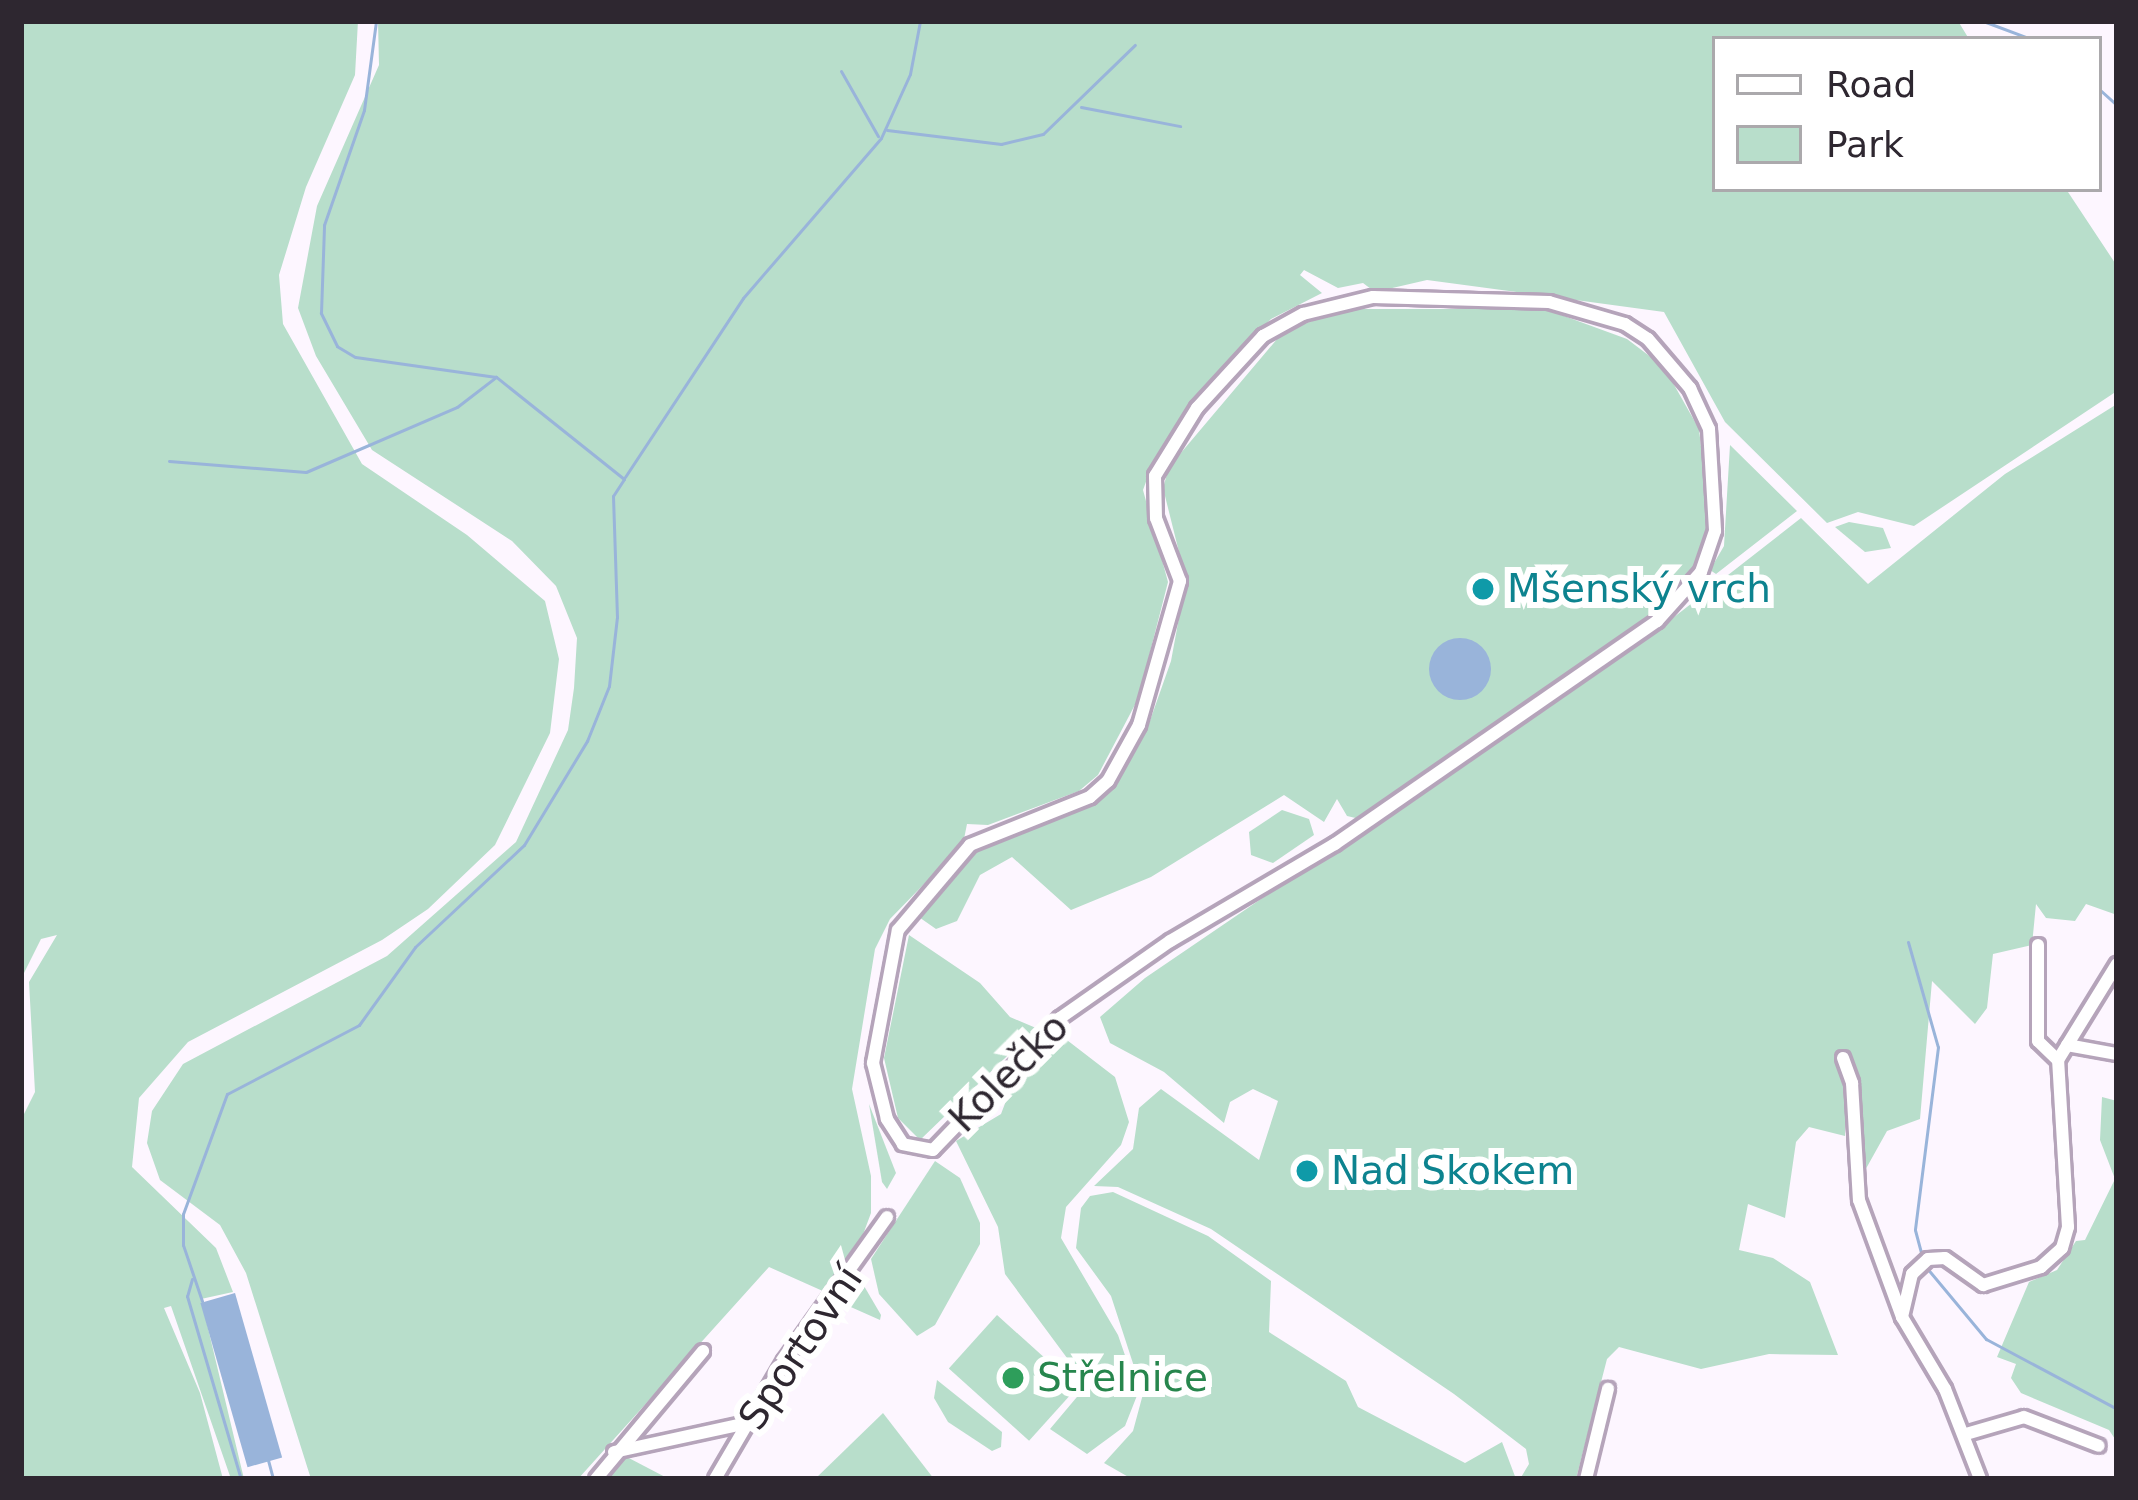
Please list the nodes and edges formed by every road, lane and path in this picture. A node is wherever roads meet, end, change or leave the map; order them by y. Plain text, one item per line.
1 (1625, 324) joint
2 (2038, 945) dead end
3 (2117, 964) edge
4 (2067, 1045) junction
5 (2117, 1054) edge
6 (1843, 1058) dead end
7 (2058, 1060) junction
8 (887, 1216) dead end
9 (1903, 1317) junction
10 (703, 1351) dead end
11 (1608, 1389) dead end
12 (748, 1422) junction
13 (1966, 1434) junction
14 (2099, 1446) dead end
15 (614, 1452) junction
16 (596, 1479) edge
17 (715, 1479) edge
18 (1586, 1479) edge
19 (1980, 1479) edge

1 - 1 street, Kolečko
2 - 7 street
3 - 4 street
4 - 5 street
4 - 7 street
6 - 9 street
7 - 9 street
8 - 12 street, Sportovní
9 - 13 street
10 - 15 street
11 - 18 street
12 - 15 street
12 - 17 street, Sportovní
13 - 14 street
13 - 19 street
15 - 16 street

